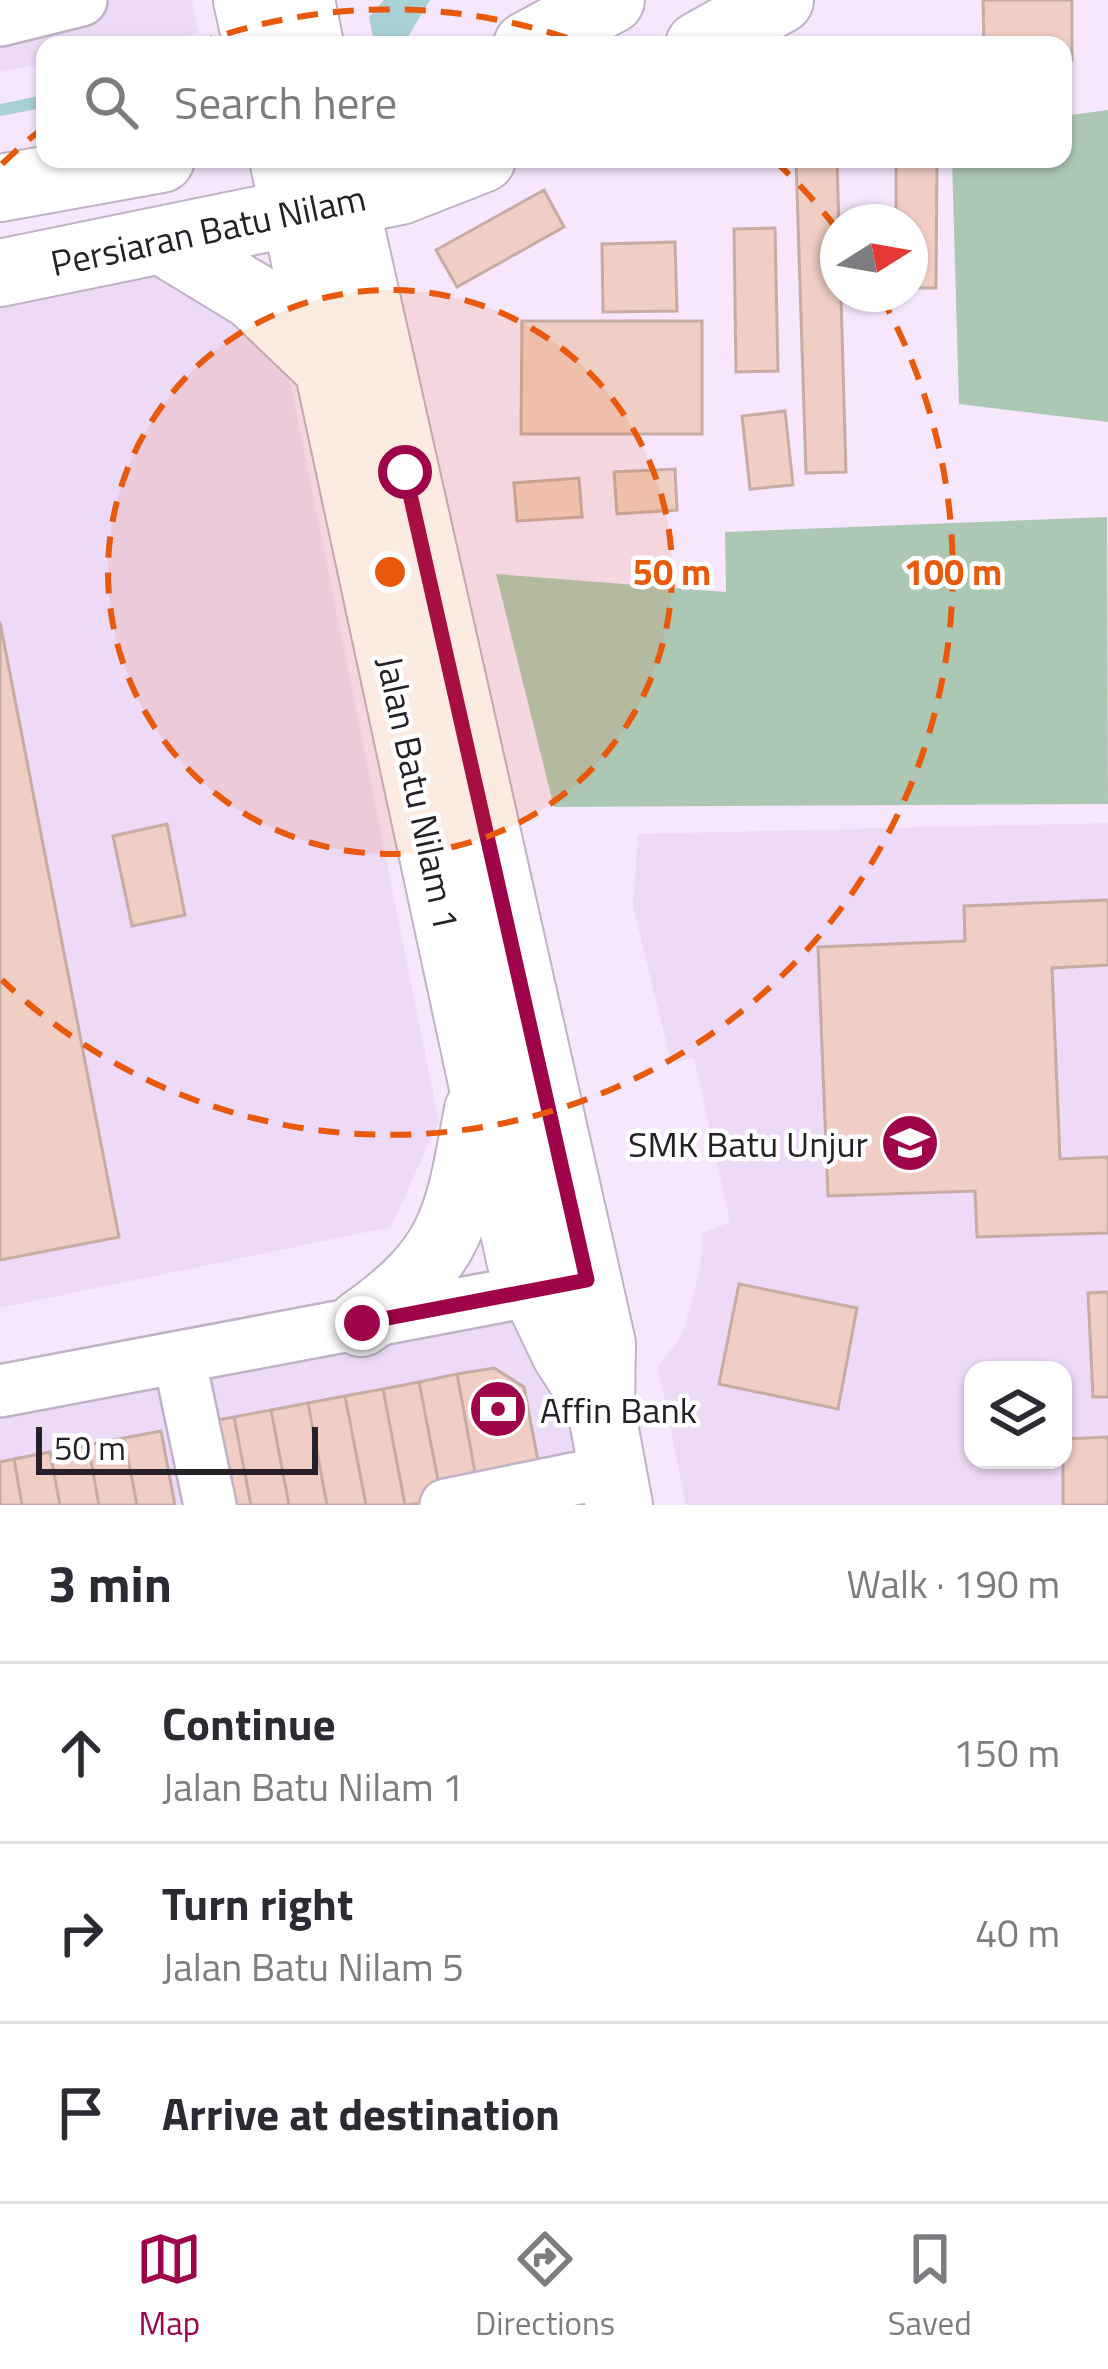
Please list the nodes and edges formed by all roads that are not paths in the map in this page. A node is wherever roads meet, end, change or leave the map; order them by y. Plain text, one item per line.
1 (81, 0) edge
2 (246, 0) edge
3 (301, 0) edge
4 (611, 0) edge
5 (780, 0) edge
6 (0, 20) edge
7 (239, 36) edge
8 (255, 36) edge
9 (308, 36) edge
10 (544, 36) edge
11 (716, 36) edge
12 (105, 168) edge
13 (464, 168) edge
14 (314, 184) edge
15 (0, 188) edge
16 (160, 240) junction
17 (0, 273) edge
18 (368, 310) junction
19 (327, 367) junction
20 (483, 1083) junction
21 (561, 1286) junction
22 (362, 1323) junction
23 (178, 1358) junction
24 (0, 1391) edge
25 (611, 1462) edge
26 (210, 1505) edge
27 (446, 1505) edge

1 - 6 street
2 - 7 main road
2 - 8 main road
3 - 9 main road
4 - 10 main road
5 - 11 main road
12 - 15 main road
13 - 14 main road, Persiaran Batu Nilam
13 - 18 main road
14 - 16 main road, Persiaran Batu Nilam
14 - 18 main road, Jalan Batu Nilam 1
14 - 19 main road, Jalan Batu Nilam 1
16 - 17 main road, Persiaran Batu Nilam
16 - 19 main road
18 - 21 main road, Jalan Batu Nilam 1
19 - 20 main road, Jalan Batu Nilam 1
20 - 21 main road, Jalan Batu Nilam 1
20 - 22 main road
21 - 22 street
21 - 25 main road, Jalan Batu Nilam 1
22 - 23 street
23 - 24 street
23 - 26 street
25 - 27 street

